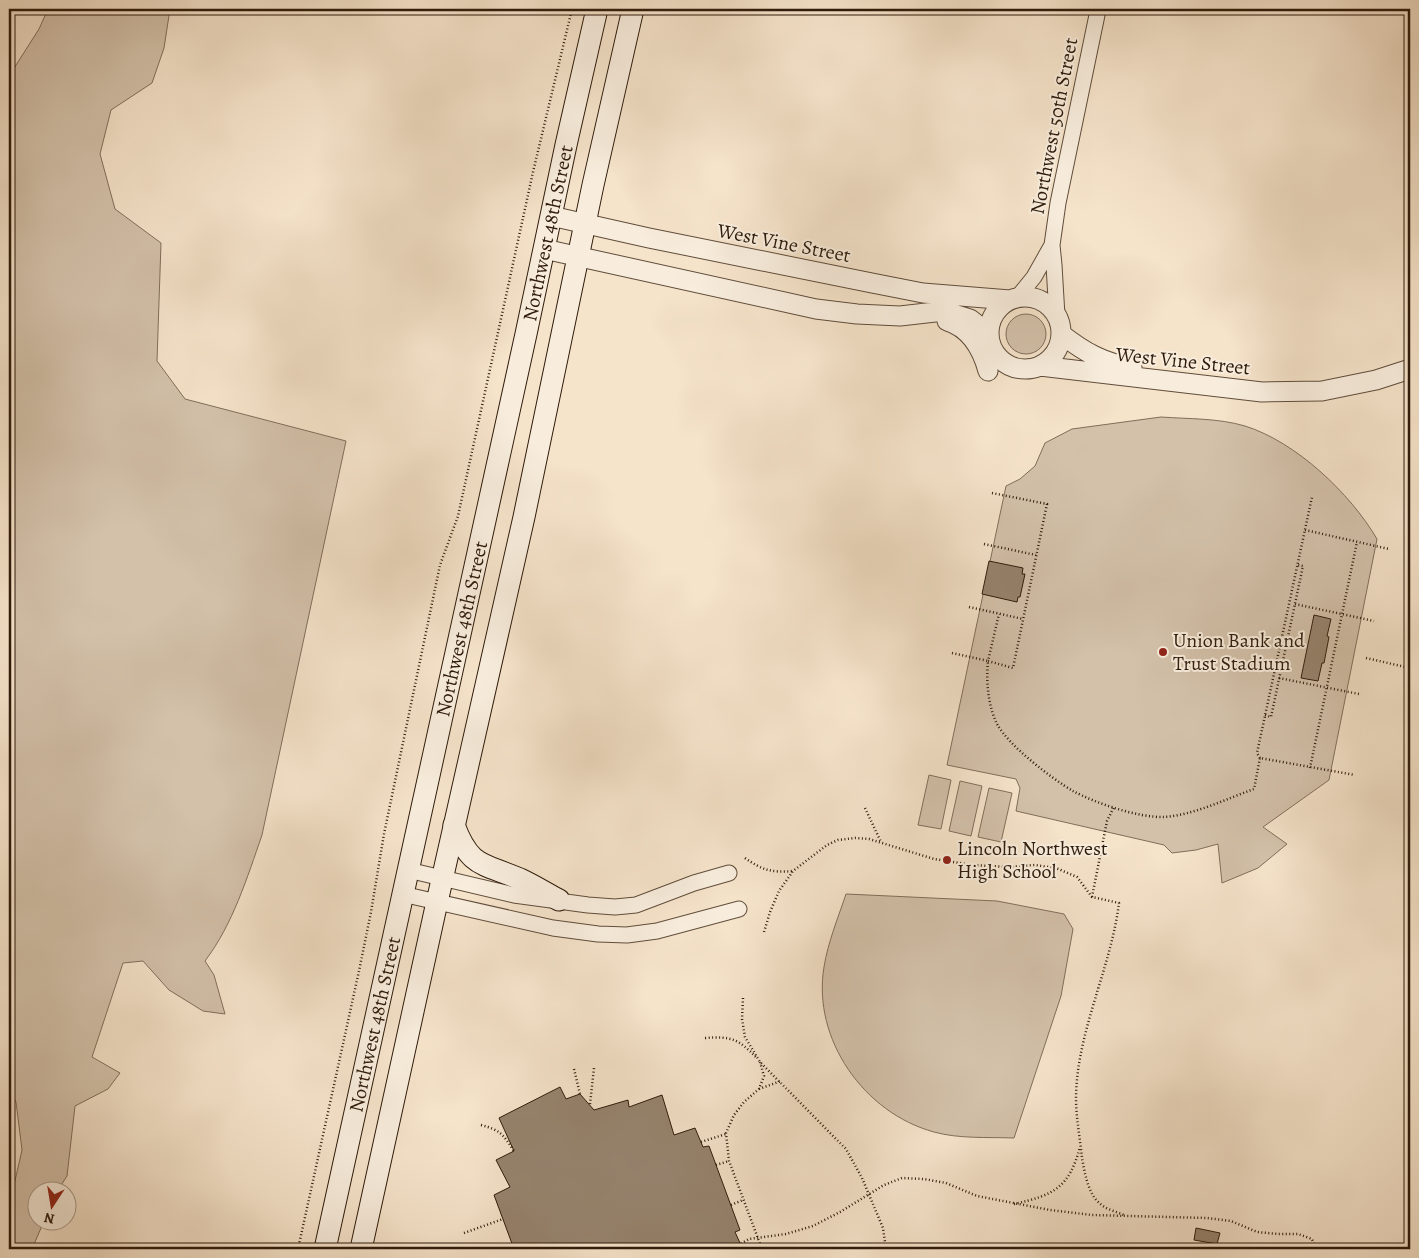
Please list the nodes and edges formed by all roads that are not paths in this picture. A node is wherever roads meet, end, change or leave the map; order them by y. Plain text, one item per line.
1 (597, 9) edge
2 (634, 9) edge
3 (1097, 15) dead end
4 (551, 216) junction
5 (585, 224) junction
6 (1052, 245) junction
7 (544, 249) junction
8 (578, 257) junction
9 (1014, 299) junction
10 (919, 315) junction
11 (1059, 325) junction
12 (989, 334) junction
13 (1040, 366) junction
14 (1410, 370) edge
15 (988, 371) dead end
16 (1322, 391) junction
17 (454, 825) junction
18 (408, 870) junction
19 (729, 873) dead end
20 (442, 879) junction
21 (402, 894) junction
22 (559, 900) junction
23 (437, 902) junction
24 (739, 909) dead end
25 (325, 1249) edge
26 (361, 1249) edge

1 - 4 main road, Northwest 48th Street
2 - 5 main road, Northwest 48th Street
3 - 6 street, Northwest 50th Street
4 - 5 street, West Vine Street
4 - 7 main road, Northwest 48th Street
5 - 8 main road, Northwest 48th Street
5 - 9 street, West Vine Street
6 - 9 street, Northwest 50th Street
6 - 11 street, Northwest 50th Street
7 - 8 street
7 - 18 main road, Northwest 48th Street
8 - 10 street
8 - 17 main road, Northwest 48th Street
9 - 11 street
9 - 12 street
10 - 12 street
10 - 15 street
11 - 13 street
11 - 16 street, West Vine Street
12 - 13 street
13 - 16 street, West Vine Street
14 - 16 street, West Vine Street
17 - 20 main road, Northwest 48th Street
17 - 22 main road
18 - 20 street
18 - 21 main road, Northwest 48th Street
19 - 22 street
20 - 22 street
20 - 23 main road, Northwest 48th Street
21 - 23 street
21 - 25 main road, Northwest 48th Street
23 - 24 street
23 - 26 main road, Northwest 48th Street

